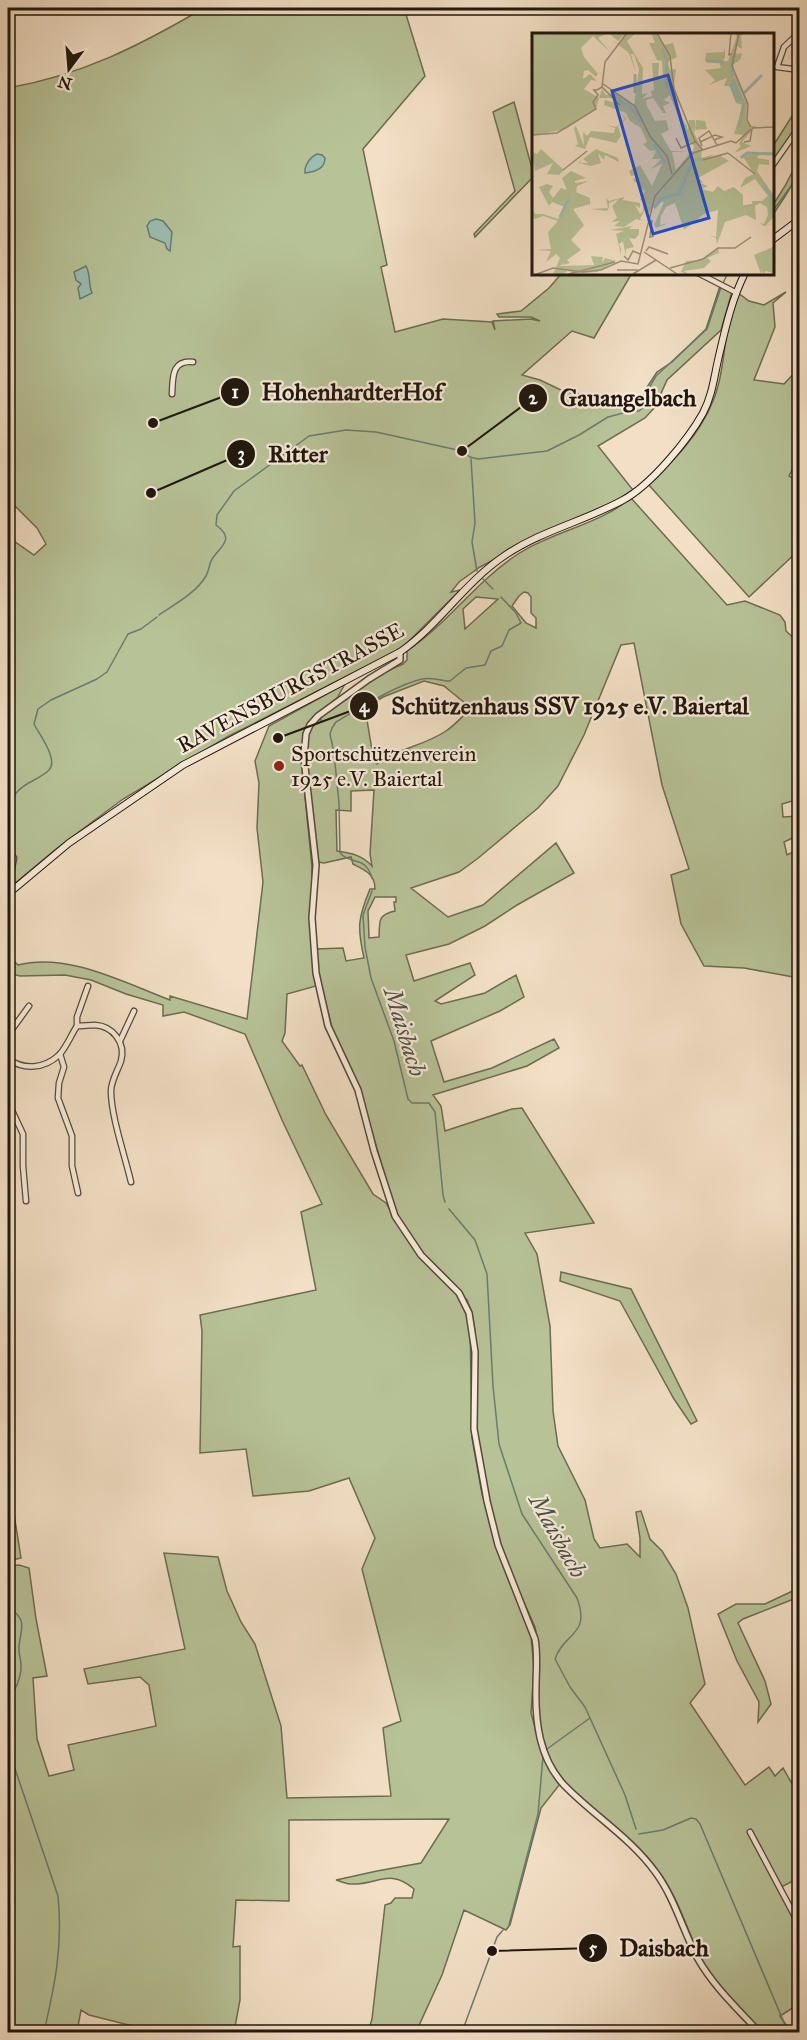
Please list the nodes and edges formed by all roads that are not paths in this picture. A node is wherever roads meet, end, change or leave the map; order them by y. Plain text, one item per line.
1 (800, 32) edge
2 (800, 70) edge
3 (800, 126) edge
4 (774, 163) edge
5 (800, 219) edge
6 (774, 238) edge
7 (700, 274) edge
8 (744, 274) edge
9 (735, 292) junction
10 (193, 362) dead end
11 (172, 394) dead end
12 (400, 652) junction
13 (8, 858) edge
14 (8, 868) edge
15 (8, 894) edge
16 (88, 986) dead end
17 (30, 1006) dead end
18 (134, 1011) dead end
19 (77, 1026) junction
20 (8, 1035) edge
21 (120, 1041) junction
22 (60, 1054) junction
23 (8, 1061) edge
24 (8, 1102) edge
25 (130, 1182) dead end
26 (78, 1193) dead end
27 (26, 1201) dead end
28 (750, 1832) dead end
29 (800, 1926) edge
30 (759, 2032) edge

1 - 2 street
3 - 4 street
5 - 6 main road
7 - 9 street
8 - 9 main road, RAVENSBURGSTRASSE
9 - 12 main road, RAVENSBURGSTRASSE
10 - 11 street
12 - 15 main road, RAVENSBURGSTRASSE
12 - 30 street
13 - 14 street
16 - 19 street
17 - 20 street
18 - 21 street
19 - 21 street
19 - 22 street
21 - 25 street
22 - 23 street
22 - 26 street
24 - 27 street
28 - 29 street

